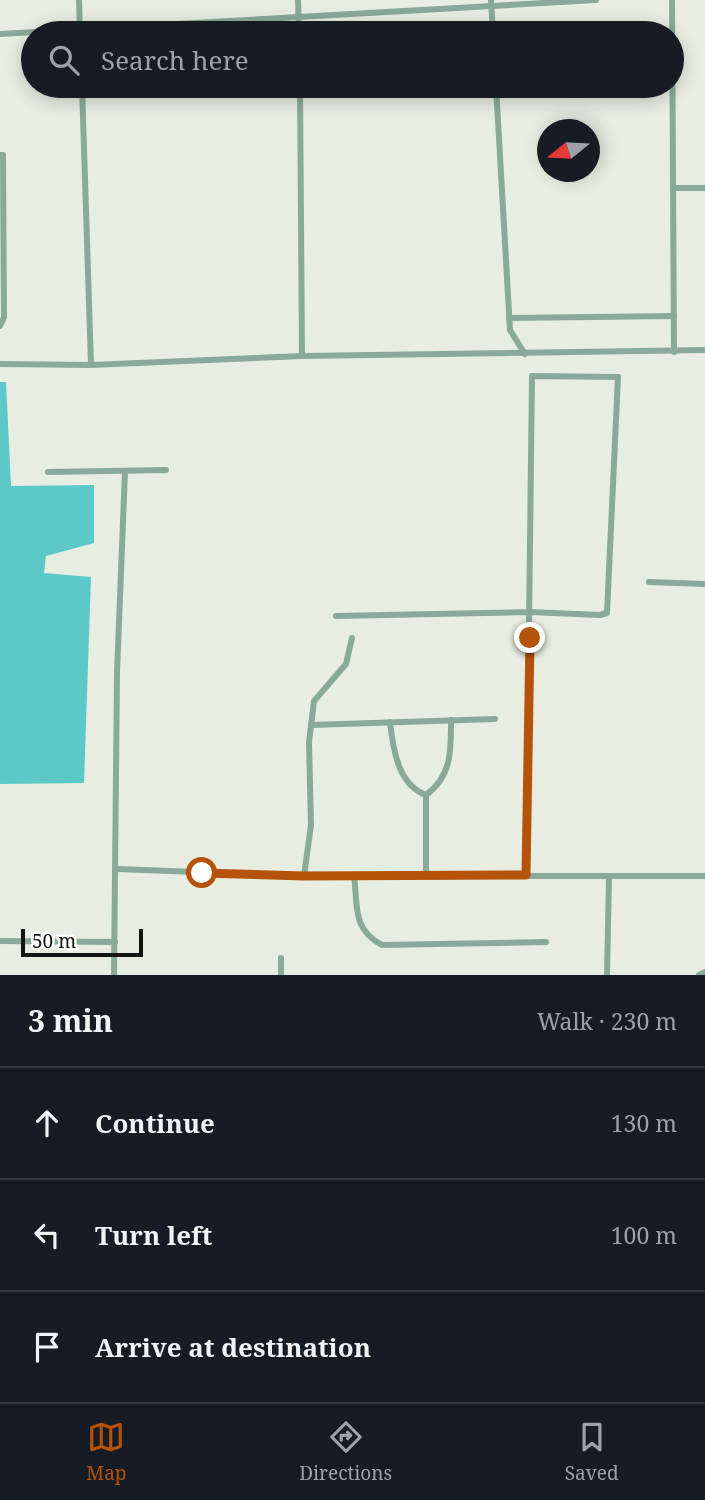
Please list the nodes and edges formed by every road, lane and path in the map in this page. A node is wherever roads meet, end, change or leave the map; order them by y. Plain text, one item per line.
1 (79, 0) edge
2 (298, 0) edge
3 (596, 0) edge
4 (672, 0) edge
5 (491, 4) edge
6 (299, 17) junction
7 (80, 21) edge
8 (241, 21) edge
9 (299, 21) edge
10 (672, 21) edge
11 (21, 33) edge
12 (0, 34) edge
13 (82, 98) edge
14 (299, 98) edge
15 (497, 98) edge
16 (674, 98) edge
17 (0, 155) edge
18 (675, 188) junction
19 (705, 188) edge
20 (674, 316) junction
21 (509, 318) junction
22 (0, 326) edge
23 (705, 350) edge
24 (674, 352) junction
25 (525, 354) junction
26 (302, 356) junction
27 (0, 364) edge
28 (91, 365) junction
29 (166, 470) dead end
30 (125, 471) junction
31 (48, 472) dead end
32 (649, 582) dead end
33 (705, 584) edge
34 (530, 612) junction
35 (336, 616) dead end
36 (352, 638) dead end
37 (495, 719) dead end
38 (451, 720) junction
39 (390, 722) junction
40 (311, 725) junction
41 (426, 795) junction
42 (117, 869) junction
43 (526, 875) junction
44 (304, 876) junction
45 (354, 876) junction
46 (426, 876) junction
47 (705, 876) edge
48 (609, 877) junction
49 (0, 941) edge
50 (115, 942) junction
51 (546, 942) dead end
52 (281, 958) dead end
53 (705, 972) edge
54 (114, 975) edge
55 (281, 975) edge
56 (607, 975) edge
57 (699, 975) edge

1 - 7 lane
2 - 6 lane
3 - 5 lane
4 - 10 lane
5 - 6 lane
6 - 8 lane
6 - 9 lane
11 - 12 lane
13 - 28 lane
14 - 26 lane
15 - 21 lane
16 - 18 lane
17 - 22 lane
18 - 19 lane
18 - 20 lane
20 - 21 lane
20 - 24 lane
21 - 25 lane
23 - 24 lane
24 - 25 lane
25 - 26 lane
26 - 28 lane
27 - 28 lane
29 - 30 lane
30 - 31 lane
30 - 42 lane
32 - 33 lane
34 - 34 lane
34 - 35 lane
34 - 43 lane
36 - 40 lane
37 - 38 lane
38 - 39 lane
38 - 41 lane
39 - 40 lane
39 - 41 lane
40 - 44 lane
41 - 46 lane
42 - 44 lane
42 - 50 lane
43 - 46 lane
43 - 48 lane
44 - 45 lane
45 - 46 lane
45 - 51 lane
47 - 48 lane
48 - 56 lane
49 - 50 lane
50 - 54 lane
52 - 55 lane
53 - 57 lane

